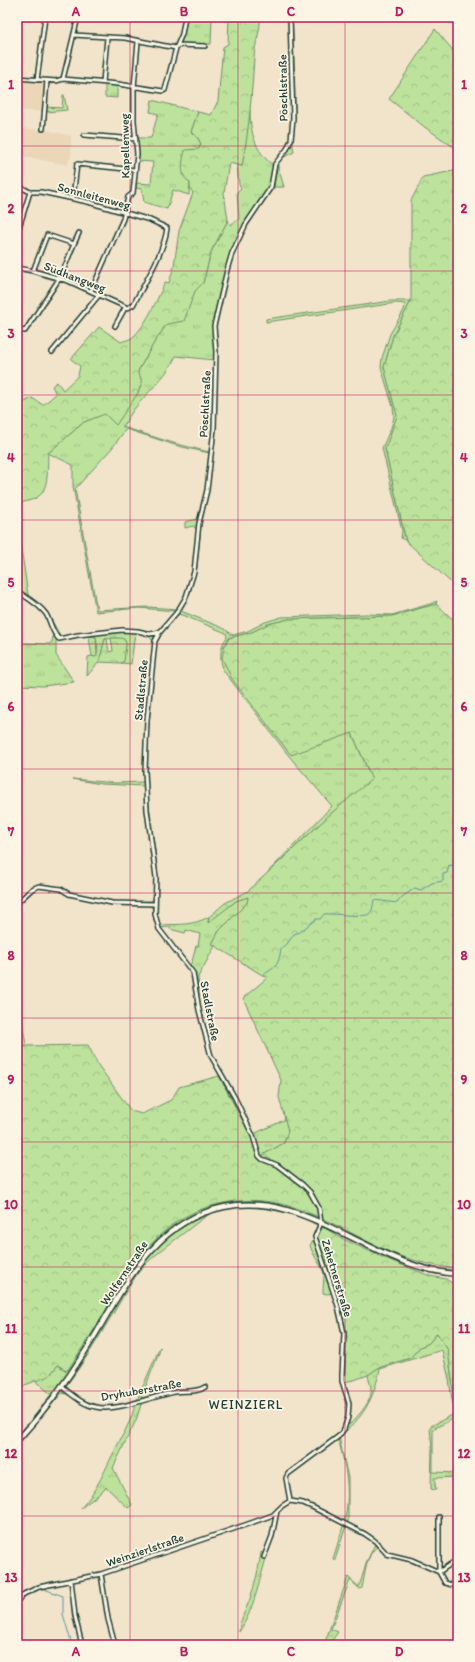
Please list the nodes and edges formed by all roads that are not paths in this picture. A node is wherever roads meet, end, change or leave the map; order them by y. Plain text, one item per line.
1 (44, 17) edge
2 (78, 17) edge
3 (185, 17) edge
4 (290, 17) edge
5 (74, 35) junction
6 (107, 38) junction
7 (138, 42) junction
8 (205, 46) dead end
9 (177, 47) junction
10 (17, 78) edge
11 (63, 79) junction
12 (37, 80) junction
13 (47, 81) junction
14 (102, 82) junction
15 (134, 87) junction
16 (43, 129) dead end
17 (84, 135) dead end
18 (136, 139) junction
19 (135, 170) junction
20 (17, 185) edge
21 (30, 192) junction
22 (73, 198) junction
23 (126, 213) junction
24 (79, 233) dead end
25 (17, 234) edge
26 (74, 244) junction
27 (17, 268) edge
28 (33, 271) junction
29 (60, 278) junction
30 (91, 291) junction
31 (99, 295) junction
32 (125, 308) junction
33 (115, 326) dead end
34 (17, 330) edge
35 (52, 352) dead end
36 (17, 591) edge
37 (160, 632) junction
38 (150, 634) junction
39 (155, 641) junction
40 (17, 903) edge
41 (155, 904) junction
42 (321, 1223) junction
43 (458, 1274) edge
44 (61, 1386) junction
45 (205, 1387) dead end
46 (17, 1441) edge
47 (290, 1501) junction
48 (278, 1511) junction
49 (439, 1517) dead end
50 (264, 1557) dead end
51 (458, 1559) edge
52 (439, 1572) junction
53 (101, 1574) junction
54 (71, 1580) junction
55 (458, 1588) edge
56 (17, 1601) edge
57 (82, 1645) edge
58 (114, 1645) edge

1 - 12 street
2 - 5 street
3 - 9 street
4 - 37 street, Pöschlstraße
5 - 6 street
5 - 11 street
6 - 7 street
6 - 14 street
7 - 9 street
7 - 15 street, Kapellenweg
8 - 9 street
9 - 15 street
10 - 12 street
11 - 13 street
11 - 14 street
12 - 13 street
13 - 16 street
14 - 15 street
15 - 18 street, Kapellenweg
17 - 18 street
18 - 19 street, Kapellenweg
19 - 22 street
19 - 23 street, Kapellenweg
20 - 21 street, Sonnleitenweg
21 - 22 street, Sonnleitenweg
21 - 25 street
22 - 23 street, Sonnleitenweg
23 - 30 street, Kapellenweg
23 - 32 street, Sonnleitenweg
24 - 26 street
26 - 28 street
26 - 29 street
27 - 28 street, Südhangweg
28 - 29 street, Südhangweg
29 - 30 street, Südhangweg
29 - 34 street
30 - 31 street, Südhangweg
31 - 32 street, Südhangweg
31 - 35 street
32 - 33 street
36 - 38 street
37 - 38 street
37 - 39 street, Stadlstraße
38 - 39 street
39 - 41 street, Stadlstraße
40 - 41 street
41 - 42 street, Stadlstraße
42 - 43 main road, Wolfernstraße
42 - 44 main road, Wolfernstraße
42 - 47 street, Zehetnerstraße
44 - 45 street, Dryhuberstraße
44 - 46 main road, Wolfernstraße
47 - 48 street, Weinzierlstraße
47 - 52 street
48 - 50 street
48 - 53 street, Weinzierlstraße
49 - 52 street
51 - 52 street
52 - 55 street
53 - 54 street, Weinzierlstraße
53 - 58 street
54 - 56 street, Weinzierlstraße
54 - 57 street

